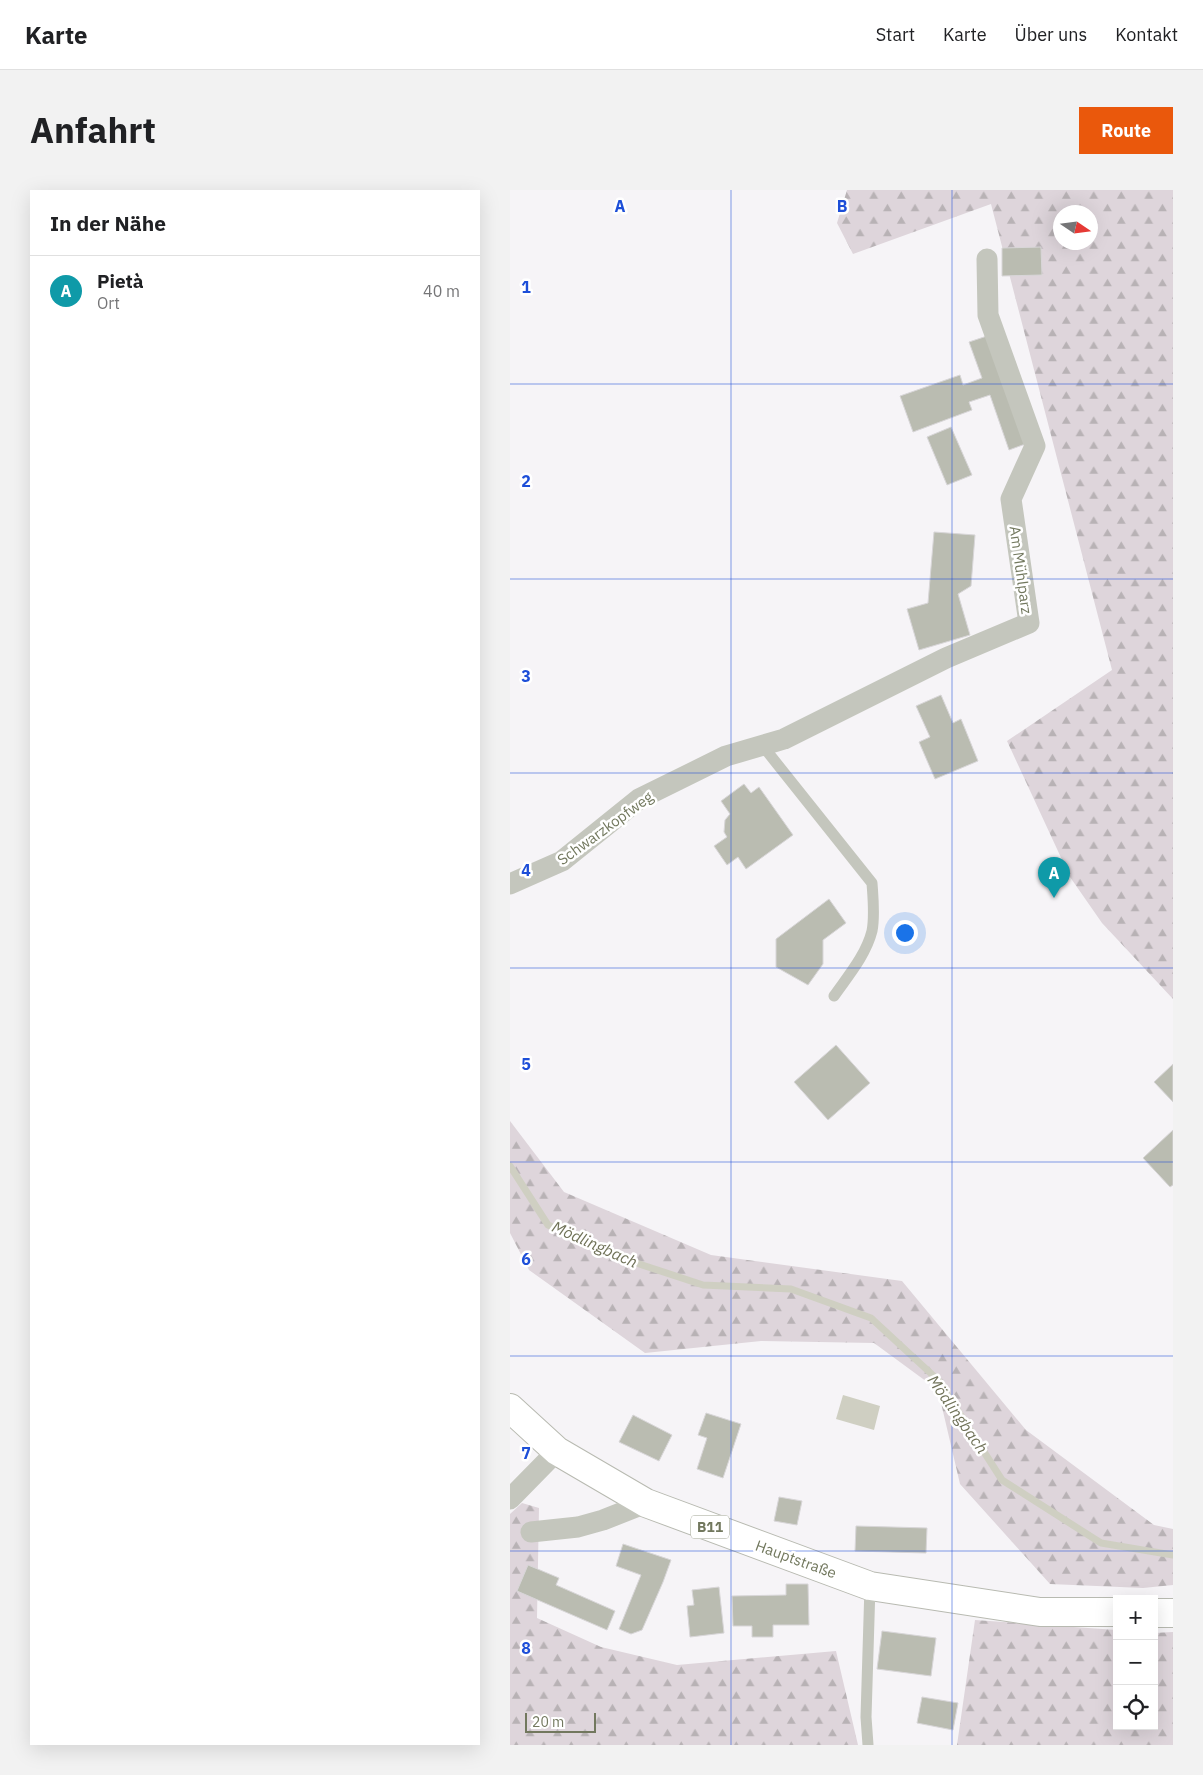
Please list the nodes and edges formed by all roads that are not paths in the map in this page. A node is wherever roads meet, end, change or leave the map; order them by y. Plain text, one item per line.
1 (987, 259) dead end
2 (784, 739) joint
3 (762, 745) junction
4 (510, 884) edge
5 (834, 996) dead end
6 (510, 1408) edge
7 (557, 1451) junction
8 (510, 1499) edge
9 (646, 1503) junction
10 (531, 1532) dead end
11 (870, 1586) junction
12 (1113, 1612) edge
13 (1158, 1613) edge
14 (1173, 1613) edge
15 (868, 1745) edge

1 - 2 street, Am Mühlparz
2 - 3 street, Schwarzkopfweg
3 - 4 street, Schwarzkopfweg
3 - 5 lane
6 - 7 main road, Hauptstraße / B11
7 - 8 street
7 - 9 main road, Hauptstraße / B11
9 - 10 street
9 - 11 main road, Hauptstraße / B11
11 - 12 main road, Hauptstraße / B11
11 - 15 lane
13 - 14 main road

